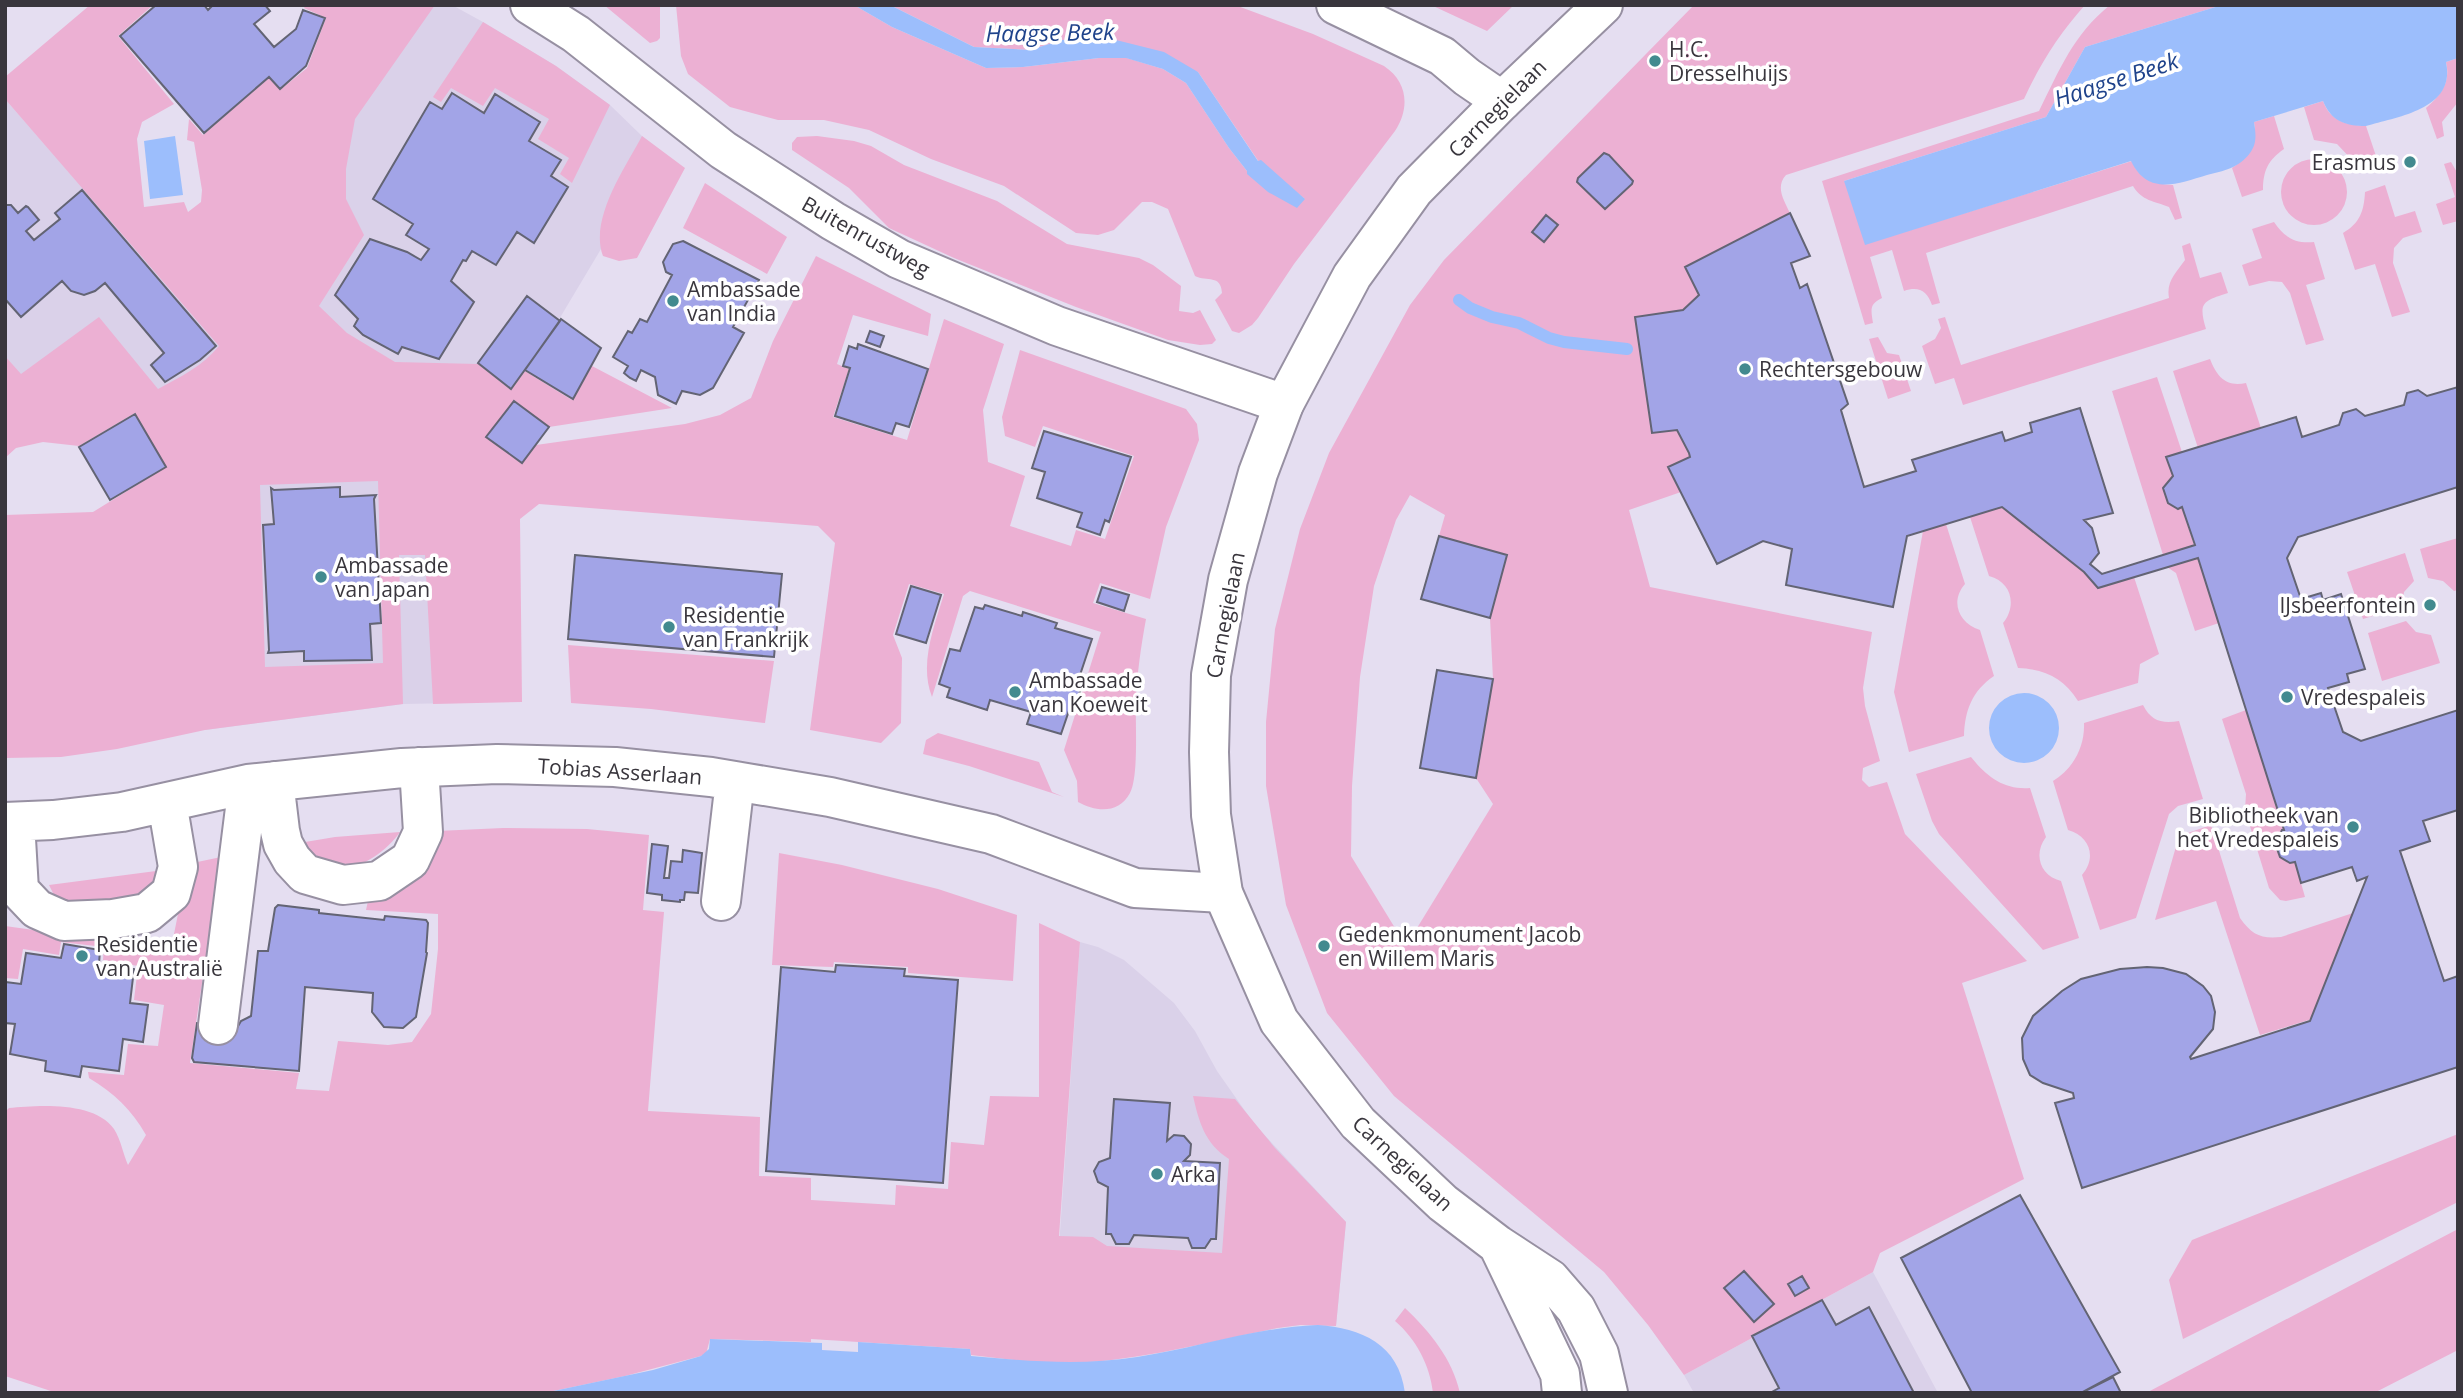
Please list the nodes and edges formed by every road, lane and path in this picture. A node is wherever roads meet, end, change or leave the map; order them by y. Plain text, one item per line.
1 (530, 5) edge
2 (1336, 5) edge
3 (1603, 5) edge
4 (1502, 101) junction
5 (1284, 404) junction
6 (419, 767) junction
7 (735, 781) junction
8 (261, 782) junction
9 (166, 802) junction
10 (10, 822) edge
11 (1223, 893) junction
12 (721, 901) dead end
13 (218, 1025) dead end
14 (1498, 1245) junction
15 (1562, 1393) edge
16 (1608, 1393) edge

1 - 5 street, Buitenrustweg
2 - 4 street
3 - 4 street, Carnegielaan
4 - 5 street, Carnegielaan
5 - 11 street, Carnegielaan
6 - 7 street, Tobias Asserlaan
6 - 8 street, Tobias Asserlaan
6 - 8 street
7 - 11 street, Tobias Asserlaan
7 - 12 street
8 - 9 street, Tobias Asserlaan
8 - 13 street
9 - 10 street, Tobias Asserlaan
9 - 10 street
11 - 14 street, Carnegielaan
14 - 15 street, Carnegielaan
14 - 16 street, Carnegielaan

